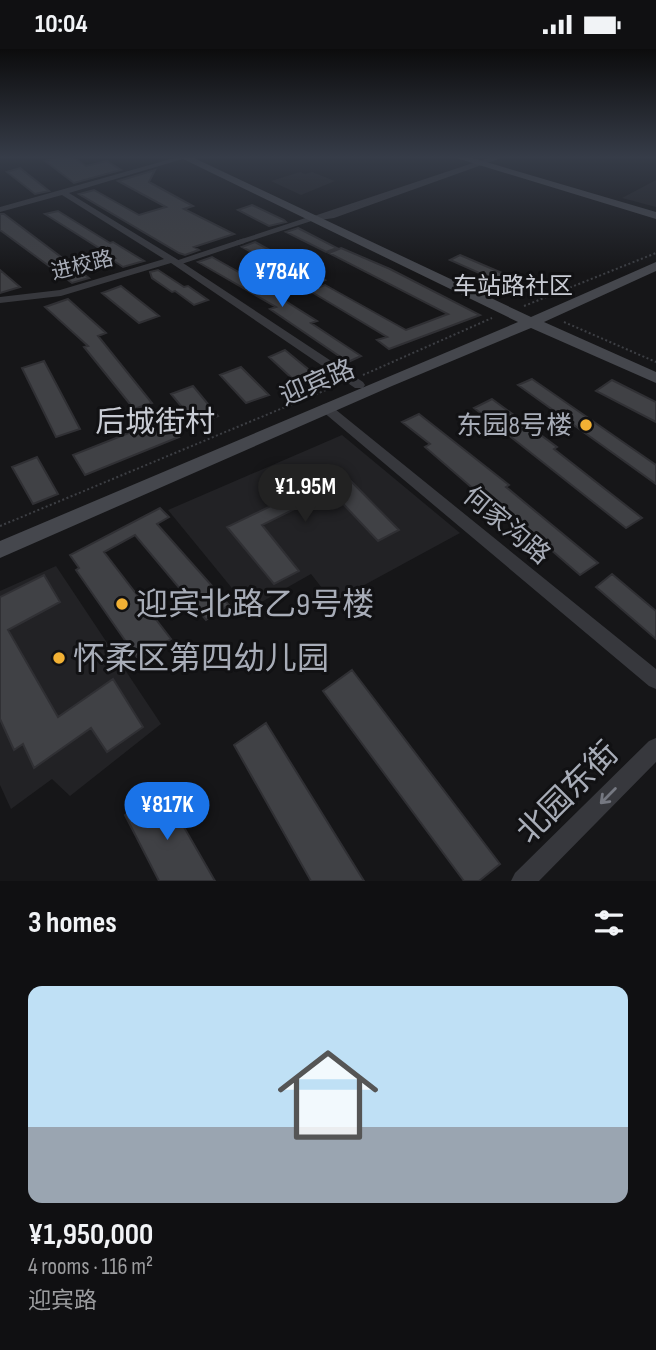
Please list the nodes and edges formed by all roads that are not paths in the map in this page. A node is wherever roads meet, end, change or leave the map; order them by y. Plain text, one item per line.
1 (53, 196) edge
2 (69, 196) edge
3 (270, 196) edge
4 (273, 196) edge
5 (384, 196) edge
6 (592, 196) edge
7 (0, 210) edge
8 (656, 215) edge
9 (318, 218) junction
10 (656, 259) edge
11 (174, 262) junction
12 (656, 266) edge
13 (0, 300) edge
14 (526, 312) junction
15 (656, 368) edge
16 (656, 378) edge
17 (355, 383) junction
18 (326, 408) junction
19 (0, 538) edge
20 (0, 550) edge
21 (656, 680) edge
22 (656, 748) edge
23 (523, 881) edge

1 - 7 street
2 - 11 street
3 - 9 main road
4 - 9 main road
5 - 9 street
6 - 8 main road
9 - 11 lane
9 - 14 main road
10 - 14 main road, 迎宾路
11 - 13 street, 进校路
11 - 17 street
12 - 14 main road, 迎宾路
14 - 15 main road
14 - 16 main road
14 - 17 main road, 迎宾路
14 - 18 main road, 迎宾路
17 - 19 main road, 迎宾路
18 - 20 main road, 迎宾路
18 - 21 street, 何家沟路
22 -> 23 street, 北园东街

